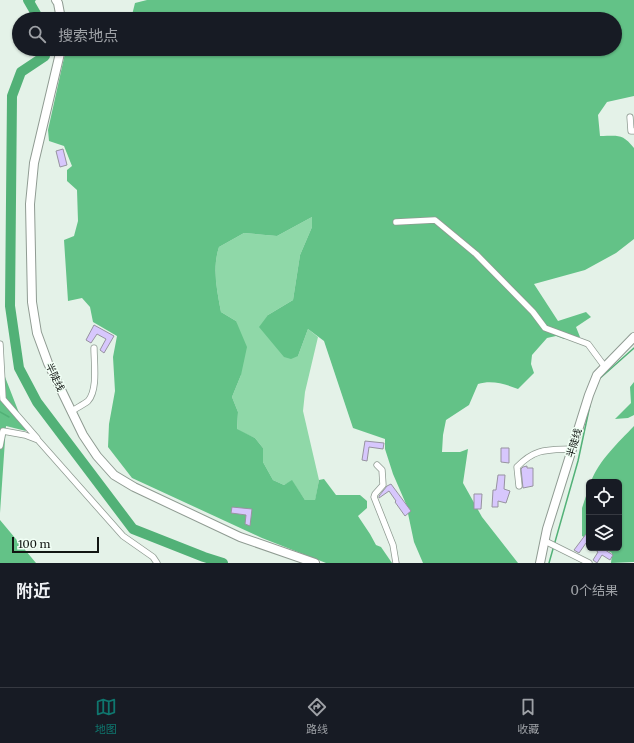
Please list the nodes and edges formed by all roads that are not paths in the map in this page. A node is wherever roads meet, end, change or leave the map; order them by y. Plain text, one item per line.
1 (56, 0) edge
2 (60, 12) edge
3 (59, 56) edge
4 (630, 117) dead end
5 (634, 131) edge
6 (396, 222) dead end
7 (634, 337) edge
8 (0, 344) edge
9 (94, 348) dead end
10 (605, 367) junction
11 (1, 373) edge
12 (1, 399) edge
13 (71, 412) junction
14 (38, 440) junction
15 (0, 446) edge
16 (572, 449) junction
17 (377, 465) dead end
18 (519, 486) dead end
19 (547, 542) junction
20 (157, 563) edge
21 (315, 563) edge
22 (396, 563) edge
23 (540, 563) edge
24 (589, 563) edge

1 - 2 street
3 - 13 street, 半陡线
4 - 5 street
6 - 10 street
7 - 10 street, 半陡线
8 - 11 street
9 - 13 street
10 - 16 street, 半陡线
11 - 12 street
12 - 14 street
13 - 21 street, 半陡线
14 - 15 street
14 - 20 street
16 - 18 street
16 - 19 street, 半陡线
17 - 22 street
19 - 23 street, 半陡线
19 - 24 street

